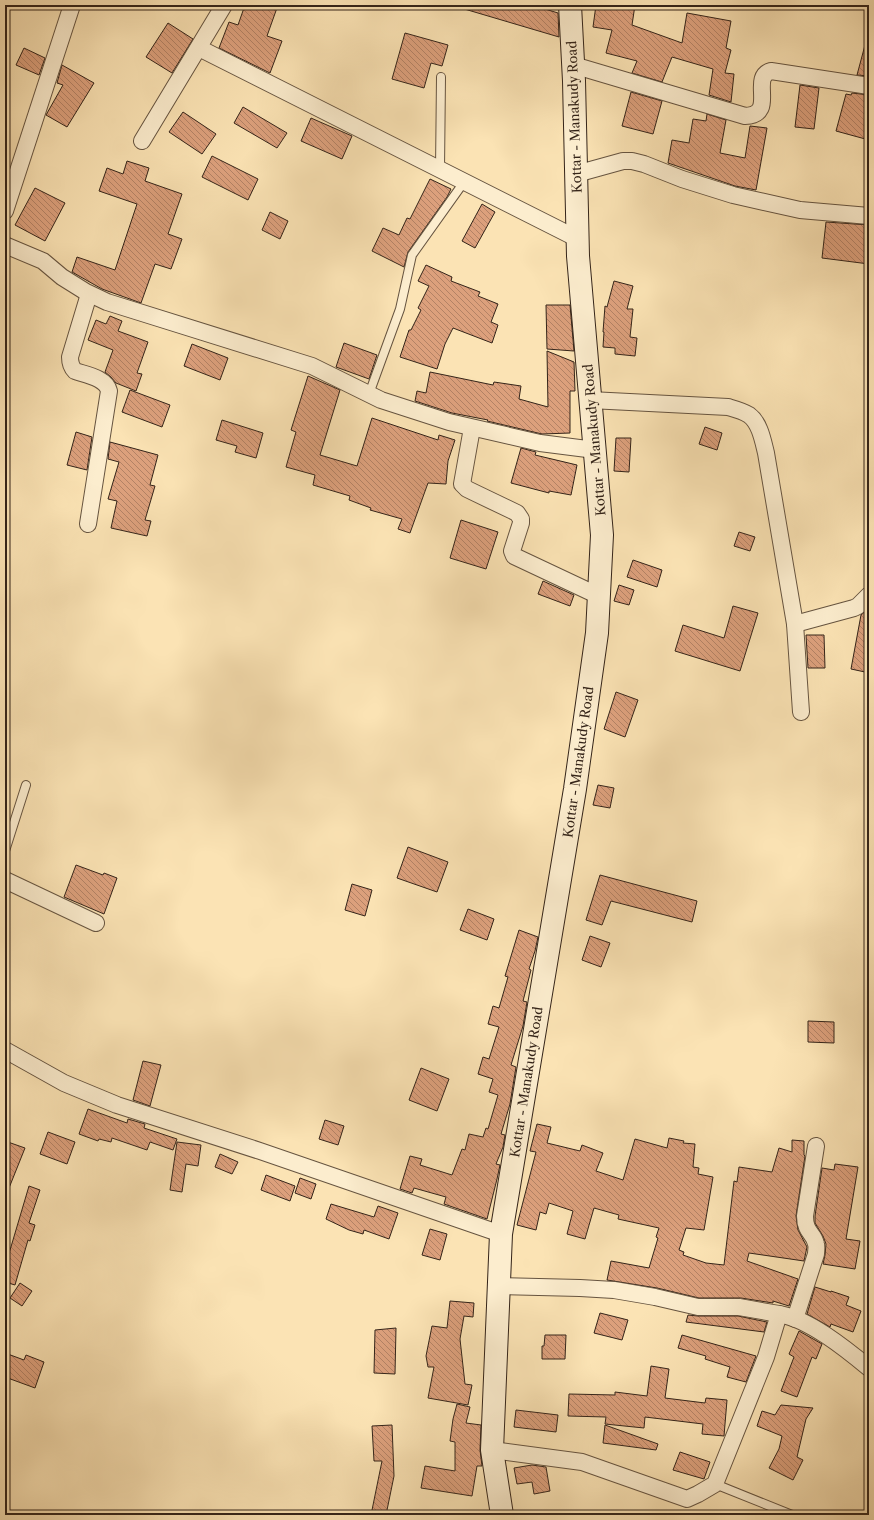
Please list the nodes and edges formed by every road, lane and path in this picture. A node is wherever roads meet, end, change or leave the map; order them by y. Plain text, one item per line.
1 (72, 5) edge
2 (224, 5) edge
3 (570, 5) edge
4 (199, 48) junction
5 (573, 65) junction
6 (441, 77) dead end
7 (869, 86) edge
8 (142, 141) dead end
9 (440, 169) junction
10 (576, 174) junction
11 (464, 182) junction
12 (5, 211) edge
13 (869, 216) edge
14 (578, 239) junction
15 (5, 245) edge
16 (89, 294) junction
17 (370, 394) junction
18 (590, 400) junction
19 (472, 428) junction
20 (595, 450) junction
21 (88, 524) dead end
22 (869, 595) edge
23 (599, 596) junction
24 (795, 624) junction
25 (801, 712) dead end
26 (26, 784) dead end
27 (5, 852) edge
28 (5, 880) edge
29 (96, 923) dead end
30 (5, 1050) edge
31 (816, 1146) dead end
32 (501, 1234) junction
33 (499, 1286) junction
34 (779, 1314) junction
35 (795, 1319) junction
36 (869, 1368) edge
37 (492, 1450) junction
38 (715, 1484) junction
39 (502, 1515) edge
40 (792, 1515) edge

1 - 12 street
2 - 4 street
3 - 5 main road, Kottar - Manakudy Road
4 - 8 street
4 - 9 street
5 - 7 street
5 - 10 main road, Kottar - Manakudy Road
6 - 9 lane
9 - 11 street
10 - 13 street
10 - 14 main road, Kottar - Manakudy Road
11 - 14 street
11 - 17 lane
14 - 18 main road, Kottar - Manakudy Road
15 - 16 street
16 - 17 street
16 - 21 street
17 - 19 street
18 - 20 main road, Kottar - Manakudy Road
18 - 24 street
19 - 20 street
19 - 23 street
20 - 23 main road, Kottar - Manakudy Road
22 - 24 street
23 - 32 main road, Kottar - Manakudy Road
24 - 25 street
26 - 27 lane
28 - 29 street
30 - 32 street
31 - 35 street
32 - 33 main road, Kottar - Manakudy Road
33 - 34 street
33 - 37 main road, Kottar - Manakudy Road
34 - 35 street
34 - 38 street
35 - 36 street
37 - 38 street
37 - 39 main road, Kottar - Manakudy Road
38 - 40 lane

